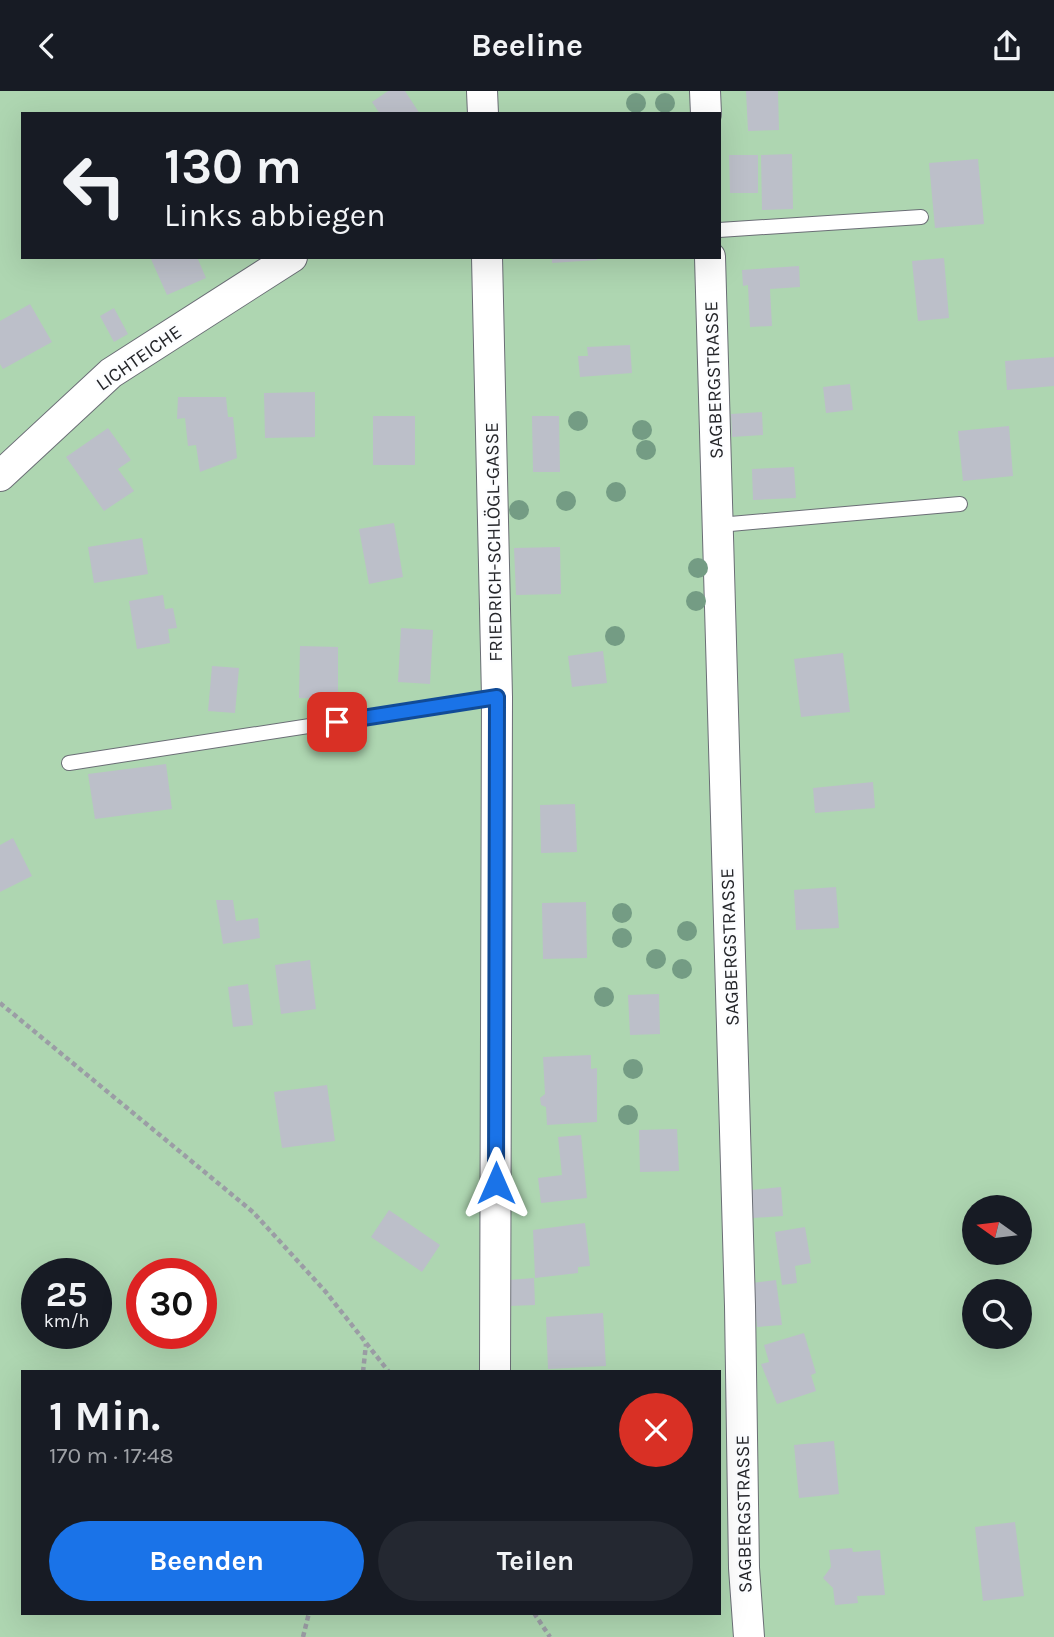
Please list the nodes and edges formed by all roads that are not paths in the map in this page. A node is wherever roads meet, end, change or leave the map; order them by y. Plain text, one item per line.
1 (482, 91) edge
2 (705, 91) edge
3 (483, 112) edge
4 (706, 112) edge
5 (921, 217) dead end
6 (721, 230) edge
7 (289, 259) edge
8 (487, 259) edge
9 (710, 259) edge
10 (0, 476) edge
11 (960, 504) dead end
12 (719, 525) junction
13 (497, 697) junction
14 (69, 763) dead end
15 (495, 1370) edge
16 (749, 1637) edge

1 - 3 street
2 - 4 street
5 - 6 lane
7 - 10 street, LICHTEICHE
8 - 13 street, FRIEDRICH-SCHLÖGL-GASSE
9 - 12 street, SAGBERGSTRASSE
11 - 12 lane
12 - 16 street, SAGBERGSTRASSE
13 - 14 lane
13 - 15 street, FRIEDRICH-SCHLÖGL-GASSE

